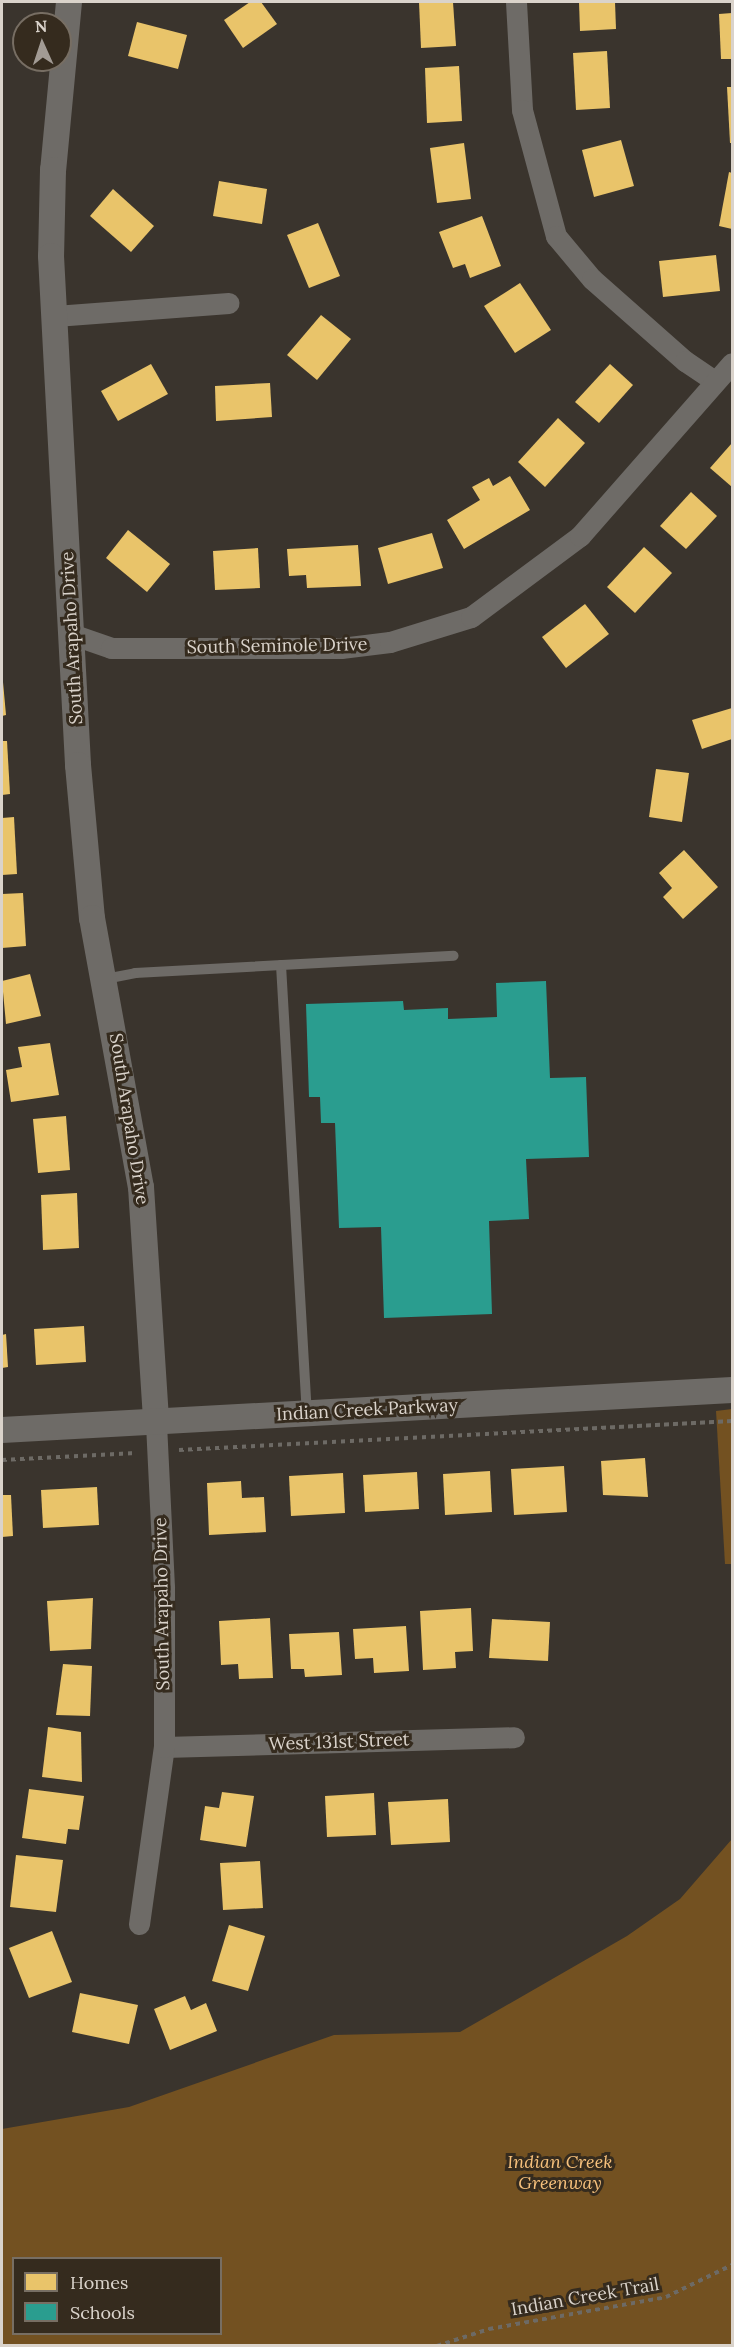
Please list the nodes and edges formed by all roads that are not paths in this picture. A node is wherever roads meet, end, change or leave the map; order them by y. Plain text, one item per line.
1 (69, 2) edge
2 (516, 2) edge
3 (229, 303) dead end
4 (55, 316) junction
5 (732, 363) edge
6 (715, 381) junction
7 (74, 635) junction
8 (454, 956) dead end
9 (281, 965) junction
10 (105, 979) junction
11 (732, 1390) edge
12 (307, 1413) junction
13 (156, 1421) junction
14 (2, 1430) edge
15 (514, 1737) dead end
16 (164, 1747) junction
17 (139, 1924) dead end

1 - 4 street, South Arapaho Drive
2 - 6 street
3 - 4 street
4 - 7 street, South Arapaho Drive
5 - 6 street, South Seminole Drive
6 - 7 street, South Seminole Drive
7 - 10 street, South Arapaho Drive
8 - 9 lane
9 - 10 lane
9 - 12 lane
10 - 13 street, South Arapaho Drive
11 - 12 street, Indian Creek Parkway
12 - 13 street, Indian Creek Parkway
13 - 14 street, Indian Creek Parkway
13 - 16 street, South Arapaho Drive
15 - 16 street, West 131st Street
16 - 17 street, South Arapaho Drive

